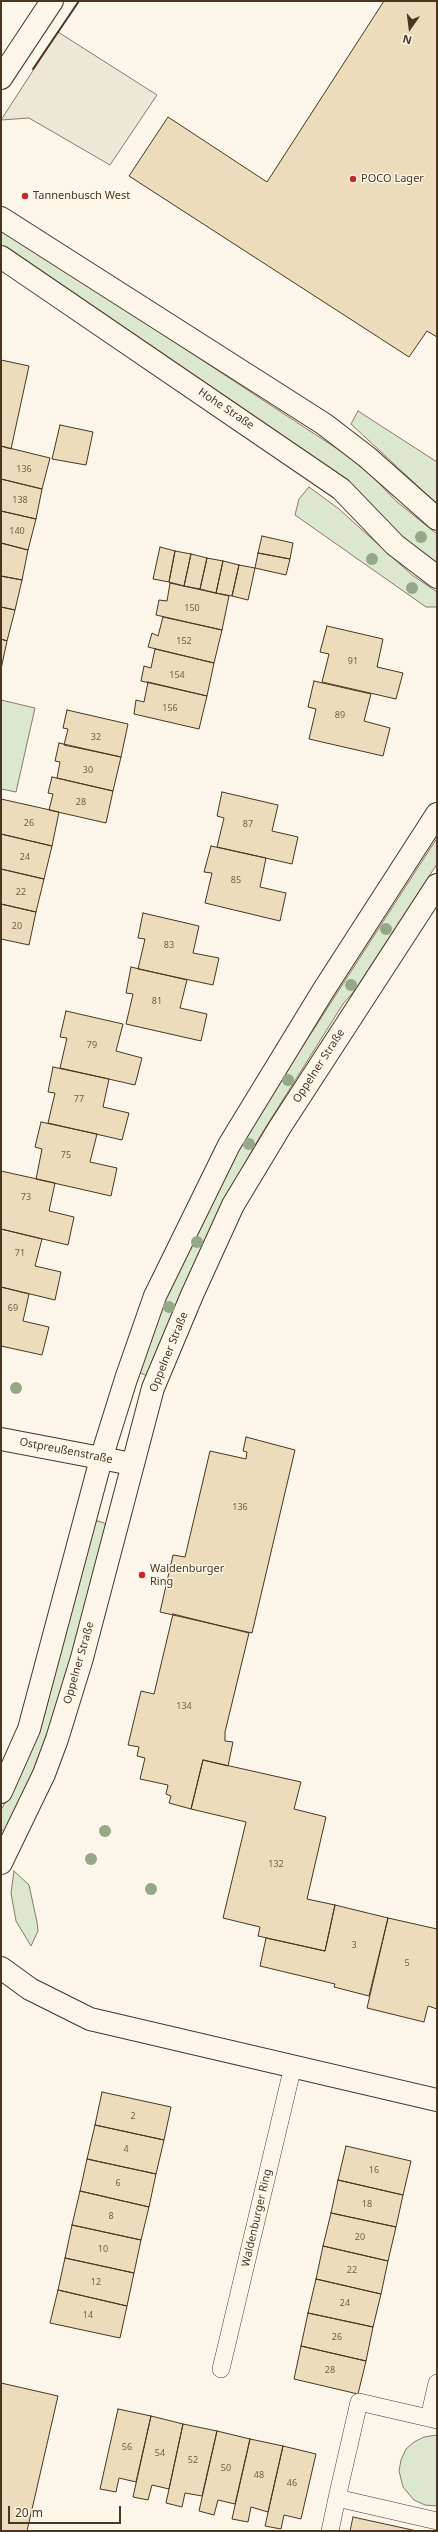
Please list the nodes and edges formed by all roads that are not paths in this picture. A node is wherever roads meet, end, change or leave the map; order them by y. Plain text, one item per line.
1 (52, 1) edge
2 (1, 78) edge
3 (1, 218) edge
4 (1, 257) edge
5 (437, 520) edge
6 (437, 577) edge
7 (437, 814) edge
8 (437, 885) edge
9 (1, 1438) edge
10 (101, 1459) junction
11 (132, 1464) junction
12 (1, 1792) edge
13 (1, 1863) edge
14 (1, 1968) edge
15 (293, 2066) junction
16 (437, 2100) edge
17 (221, 2369) dead end
18 (437, 2382) edge
19 (433, 2419) edge
20 (337, 2498) junction
21 (437, 2521) edge
22 (330, 2531) edge

1 - 2 street
3 - 5 street
4 - 6 street, Hohe Straße
7 - 10 street
8 - 11 street, Oppelner Straße
9 - 10 street, Ostpreußenstraße
10 - 11 street, Ostpreußenstraße
10 - 12 street
11 - 13 street, Oppelner Straße
14 - 15 street
15 - 16 street
15 - 17 lane, Waldenburger Ring
18 - 19 lane
19 - 20 lane
20 - 21 lane
20 - 22 lane

